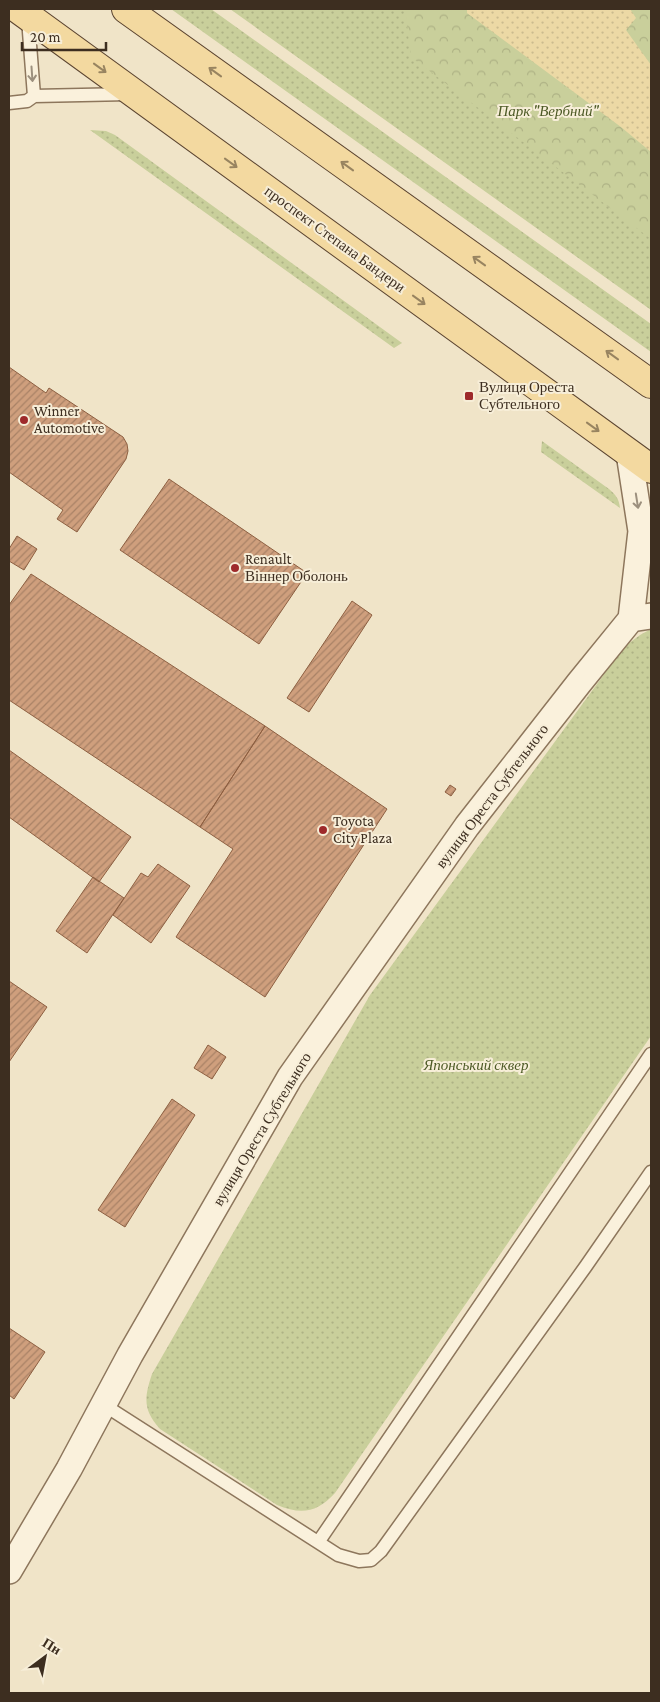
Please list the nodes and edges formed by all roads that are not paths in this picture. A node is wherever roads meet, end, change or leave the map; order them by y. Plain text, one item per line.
1 (126, 9) edge
2 (23, 12) edge
3 (136, 94) junction
4 (34, 96) junction
5 (9, 104) edge
6 (651, 384) edge
7 (629, 453) junction
8 (651, 469) edge
9 (641, 618) edge
10 (651, 1054) edge
11 (649, 1181) edge
12 (104, 1405) junction
13 (319, 1542) junction
14 (9, 1571) edge

6 -> 1 main road
2 -> 3 main road, проспект Степана Бандери
2 -> 4 lane
3 - 4 lane
3 -> 7 main road, проспект Степана Бандери
4 - 5 lane
7 - 8 main road, проспект Степана Бандери
7 -> 9 street, вулиця Ореста Субтельного
9 - 12 street, вулиця Ореста Субтельного
10 - 13 lane
11 - 13 lane
12 - 13 lane
12 - 14 street, вулиця Ореста Субтельного

